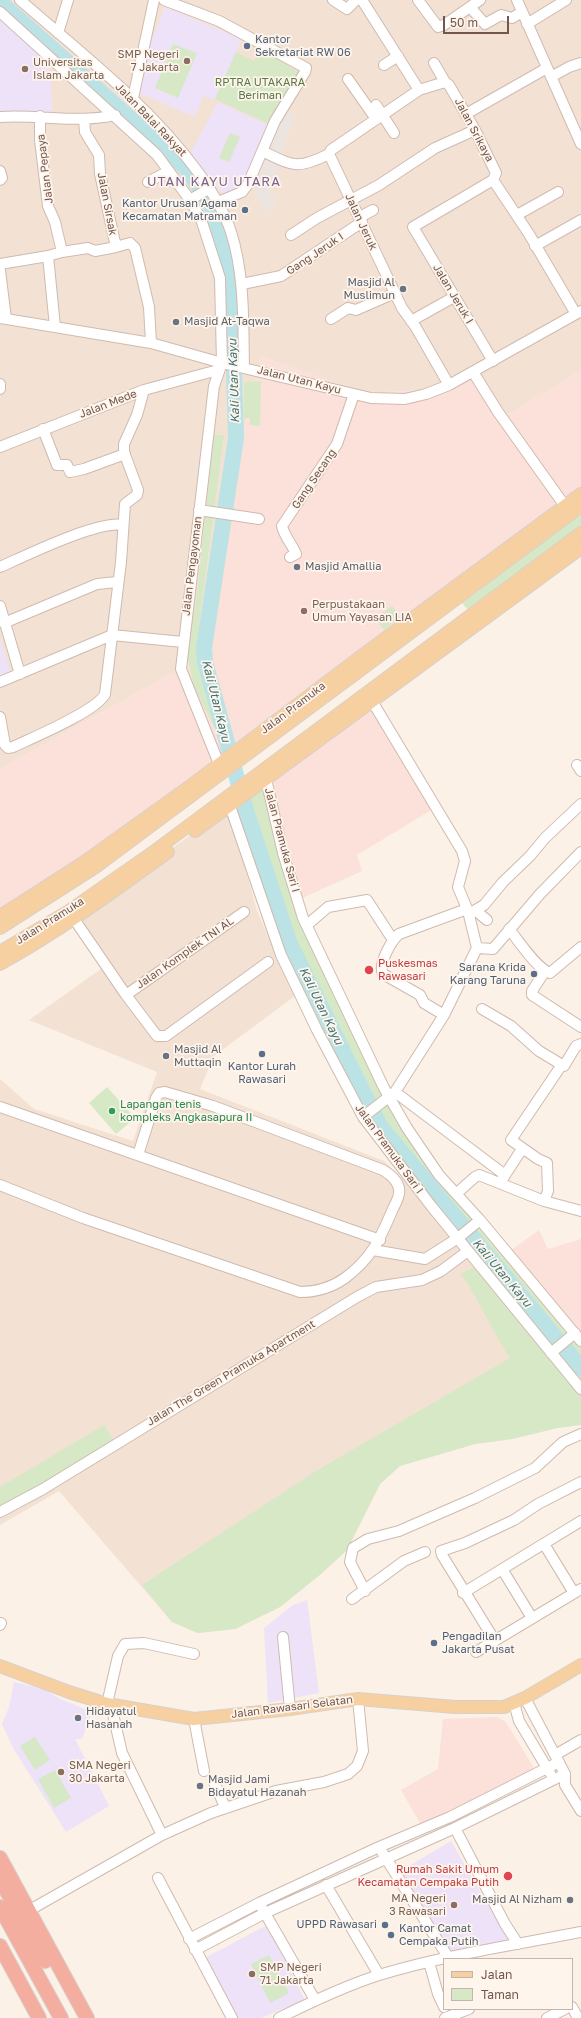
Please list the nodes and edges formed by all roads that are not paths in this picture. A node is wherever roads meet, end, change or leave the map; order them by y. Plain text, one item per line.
1 (20, 0) edge
2 (68, 0) edge
3 (154, 0) edge
4 (164, 0) edge
5 (333, 0) edge
6 (356, 0) edge
7 (362, 0) edge
8 (418, 0) edge
9 (480, 0) edge
10 (516, 0) edge
11 (565, 0) edge
12 (470, 7) junction
13 (0, 12) edge
14 (522, 12) junction
15 (527, 24) junction
16 (58, 33) junction
17 (398, 56) junction
18 (434, 62) dead end
19 (581, 63) edge
20 (384, 65) dead end
21 (549, 72) junction
22 (348, 79) dead end
23 (445, 82) junction
24 (419, 90) junction
25 (133, 98) junction
26 (376, 105) dead end
27 (466, 114) junction
28 (115, 115) junction
29 (40, 116) junction
30 (379, 116) junction
31 (0, 117) edge
32 (84, 119) junction
33 (475, 130) junction
34 (394, 133) dead end
35 (581, 144) edge
36 (262, 151) junction
37 (329, 154) junction
38 (0, 171) edge
39 (169, 171) junction
40 (0, 180) edge
41 (494, 180) junction
42 (148, 182) dead end
43 (208, 189) junction
44 (558, 192) dead end
45 (192, 200) junction
46 (352, 201) junction
47 (218, 202) junction
48 (373, 210) dead end
49 (517, 215) junction
50 (361, 220) junction
51 (581, 220) edge
52 (291, 236) dead end
53 (116, 246) junction
54 (535, 246) junction
55 (62, 252) junction
56 (48, 256) junction
57 (0, 264) edge
58 (0, 270) edge
59 (242, 284) junction
60 (395, 293) junction
61 (454, 297) junction
62 (578, 313) edge
63 (3, 319) edge
64 (331, 319) dead end
65 (411, 321) junction
66 (55, 327) junction
67 (151, 343) junction
68 (493, 361) junction
69 (223, 366) junction
70 (242, 367) junction
71 (473, 372) junction
72 (0, 384) edge
73 (449, 386) junction
74 (0, 389) edge
75 (144, 390) junction
76 (354, 394) junction
77 (43, 430) junction
78 (0, 447) edge
79 (125, 454) junction
80 (581, 494) edge
81 (564, 506) junction
82 (581, 506) edge
83 (199, 510) junction
84 (259, 518) dead end
85 (123, 525) junction
86 (581, 533) edge
87 (581, 548) edge
88 (290, 557) dead end
89 (0, 567) edge
90 (117, 582) junction
91 (0, 606) edge
92 (428, 613) junction
93 (4, 623) junction
94 (112, 635) junction
95 (183, 642) junction
96 (20, 674) junction
97 (0, 682) edge
98 (372, 701) junction
99 (0, 717) edge
100 (291, 749) junction
101 (289, 762) junction
102 (223, 766) junction
103 (266, 779) junction
104 (245, 789) junction
105 (231, 802) junction
106 (581, 804) edge
107 (581, 852) edge
108 (470, 911) junction
109 (244, 912) dead end
110 (72, 915) junction
111 (488, 920) dead end
112 (3, 922) edge
113 (307, 925) junction
114 (509, 929) junction
115 (393, 940) junction
116 (581, 947) edge
117 (477, 948) junction
118 (0, 952) edge
119 (268, 962) dead end
120 (0, 964) edge
121 (545, 971) junction
122 (126, 995) junction
123 (482, 1009) dead end
124 (444, 1015) junction
125 (581, 1027) edge
126 (581, 1044) edge
127 (564, 1066) junction
128 (393, 1099) junction
129 (0, 1107) edge
130 (364, 1116) junction
131 (522, 1149) junction
132 (138, 1155) junction
133 (502, 1179) junction
134 (0, 1185) edge
135 (457, 1193) junction
136 (544, 1201) junction
137 (581, 1211) edge
138 (477, 1222) junction
139 (461, 1236) junction
140 (380, 1240) junction
141 (373, 1250) junction
142 (468, 1251) junction
143 (576, 1337) edge
144 (553, 1352) junction
145 (581, 1389) edge
146 (581, 1434) edge
147 (581, 1482) edge
148 (0, 1512) edge
149 (581, 1522) edge
150 (544, 1544) junction
151 (425, 1552) dead end
152 (502, 1569) junction
153 (365, 1591) junction
154 (577, 1591) edge
155 (464, 1593) junction
156 (352, 1599) dead end
157 (532, 1618) junction
158 (283, 1637) dead end
159 (495, 1641) junction
160 (476, 1652) dead end
161 (194, 1654) dead end
162 (581, 1665) edge
163 (0, 1666) edge
164 (525, 1698) junction
165 (358, 1699) junction
166 (109, 1704) junction
167 (509, 1705) junction
168 (290, 1709) junction
169 (194, 1719) junction
170 (581, 1740) edge
171 (557, 1759) junction
172 (547, 1769) junction
173 (204, 1771) dead end
174 (554, 1780) junction
175 (565, 1780) junction
176 (214, 1782) dead end
177 (577, 1794) edge
178 (225, 1807) junction
179 (581, 1811) edge
180 (455, 1828) junction
181 (162, 1835) junction
182 (379, 1847) junction
183 (0, 1858) edge
184 (385, 1858) junction
185 (158, 1878) dead end
186 (0, 1879) edge
187 (326, 1885) junction
188 (259, 1903) junction
189 (0, 1907) edge
190 (28, 1911) junction
191 (265, 1913) junction
192 (581, 1932) edge
193 (189, 1939) junction
194 (518, 1944) junction
195 (0, 1946) edge
196 (195, 1950) junction
197 (448, 1957) junction
198 (443, 1958) edge
199 (444, 1958) edge
200 (429, 1962) junction
201 (379, 1976) junction
202 (316, 2000) junction
203 (443, 2008) edge
204 (573, 2008) edge
205 (463, 2010) edge
206 (562, 2010) edge
207 (445, 2013) edge
208 (39, 2018) edge
209 (60, 2018) edge
210 (76, 2018) edge
211 (87, 2018) edge
212 (232, 2018) edge
213 (279, 2018) edge
214 (547, 2018) edge
215 (578, 2018) edge

1 - 16 street, Jalan Balai Rakyat
2 - 16 street
3 - 25 street
4 - 36 street
5 - 6 street
7 - 17 street
8 - 12 street
9 - 12 street
10 - 14 street
11 - 15 street
12 - 14 street
13 - 28 street, Jalan Balai Rakyat
14 - 15 street
15 - 21 street
16 - 25 street, Jalan Balai Rakyat
17 - 20 street
17 - 24 street
18 - 23 street, Jalan Srikaya
19 - 21 street
21 - 27 street
21 - 35 street
22 - 30 street
23 - 24 street
23 - 27 street, Jalan Srikaya
24 - 30 street
25 - 43 street, Jalan Balai Rakyat
26 - 30 street
27 - 33 street, Jalan Srikaya
28 - 32 street, Jalan Balai Rakyat
28 - 39 street, Jalan Balai Rakyat
29 - 31 street, Jalan Balai Rakyat
29 - 32 street, Jalan Balai Rakyat
29 - 55 street, Jalan Pepaya
30 - 34 street
30 - 37 street
32 - 53 street, Jalan Sirsak
33 - 41 street, Jalan Srikaya
33 - 46 street
36 - 37 street
36 - 47 street
37 - 46 street, Jalan Jeruk
38 - 40 street
39 - 42 street
39 - 45 street, Jalan Balai Rakyat
41 - 49 street, Jalan Srikaya
41 - 61 street, Jalan Jeruk I
43 - 45 street
43 - 47 street, Jalan Balai Rakyat
44 - 49 street
45 - 69 street, Jalan Balai Rakyat
46 - 50 street, Jalan Jeruk
46 - 52 street
47 - 59 street, Jalan Balai Rakyat
48 - 50 street, Gang Jeruk I
49 - 54 street, Jalan Srikaya
50 - 59 street, Gang Jeruk I
50 - 60 street, Jalan Jeruk
51 - 54 street
53 - 55 street
53 - 67 street, Jalan Sirsak
54 - 62 street, Jalan Srikaya
55 - 56 street
56 - 57 street
56 - 66 street
58 - 63 street
59 - 70 street, Jalan Balai Rakyat
60 - 64 street
60 - 65 street, Jalan Jeruk
61 - 65 street
61 - 68 street, Jalan Jeruk I
62 - 68 street, Jalan Utan Kayu
63 - 66 street, Jalan Utan Kayu
65 - 73 street, Jalan Jeruk
66 - 67 street, Jalan Utan Kayu
67 - 69 street, Jalan Utan Kayu
68 - 71 street, Jalan Utan Kayu
69 - 70 street, Jalan Utan Kayu
69 - 75 street, Jalan Mede
69 - 83 street, Jalan Pengayoman
70 - 76 street, Jalan Utan Kayu
71 - 73 street, Jalan Utan Kayu
71 - 81 street
72 - 74 street
73 - 76 street, Jalan Utan Kayu
75 - 77 street, Jalan Mede
75 - 79 street
76 - 88 street, Gang Secang
77 - 78 street, Jalan Mede
77 - 79 street
79 - 85 street
80 - 81 main road, Jalan Pramuka
81 - 92 main road, Jalan Pramuka
82 - 92 main road, Jalan Pramuka
83 - 84 street
83 - 95 street, Jalan Pengayoman
85 - 89 street
85 - 90 street
86 - 100 main road, Jalan Pramuka
87 - 98 main road, Jalan Pramuka
90 - 93 street
90 - 94 street
91 - 93 street
92 - 102 main road, Jalan Pramuka
93 - 96 street
94 - 95 street
94 - 96 street
94 - 99 street
95 - 102 street, Jalan Pengayoman
96 - 97 street
98 - 101 main road, Jalan Pramuka
98 - 108 street
100 - 101 main road
100 - 104 main road, Jalan Pramuka
101 - 103 main road, Jalan Pramuka
102 - 112 main road, Jalan Pramuka
102 - 112 main road, Jalan Pramuka
103 - 104 main road, Jalan Pramuka
103 - 113 street, Jalan Pramuka Sari I
104 - 105 main road, Jalan Pramuka
105 - 110 main road, Jalan Pramuka
105 - 130 street, Jalan Pramuka Sari I
106 - 108 street
107 - 114 street
108 - 111 street
108 - 115 street
108 - 117 street
109 - 122 street, Jalan Komplek TNI AL
110 - 118 main road, Jalan Pramuka
110 - 120 main road, Jalan Pramuka
110 - 122 street, Jalan Komplek TNI AL
113 - 115 street
113 - 128 street, Jalan Pramuka Sari I
114 - 117 street
114 - 121 street
115 - 124 street
116 - 121 street
117 - 124 street
119 - 122 street, Jalan Komplek TNI AL
121 - 125 street
123 - 127 street
124 - 128 street
126 - 127 street
127 - 131 street
128 - 130 street
128 - 133 street
128 - 135 street, Jalan Pramuka Sari I
129 - 132 street
130 - 139 street, Jalan Pramuka Sari I
131 - 133 street
131 - 136 street
132 - 140 street
132 - 140 street
133 - 135 street
133 - 136 street
134 - 141 street
135 - 138 street, Jalan Pramuka Sari I
136 - 137 street
138 - 139 street
138 - 143 street, Jalan Pramuka Sari I
139 - 141 street
139 - 142 street, Jalan Pramuka Sari I
140 - 141 street
142 - 144 street, Jalan Pramuka Sari I
142 - 148 street, Jalan The Green Pramuka Apartment
143 - 144 street
144 - 145 street, Jalan Pramuka Sari I
146 - 153 street
147 - 155 street
149 - 150 street
150 - 152 street
150 - 154 street
151 - 153 street
152 - 155 street
152 - 157 street
153 - 156 street
154 - 157 street
155 - 159 street
157 - 159 street
158 - 168 street
159 - 160 street
161 - 166 street
162 - 164 main road, Jalan Rawasari Selatan
163 - 166 main road, Jalan Rawasari Selatan
164 - 167 main road, Jalan Rawasari Selatan
164 - 171 street
165 - 167 main road, Jalan Rawasari Selatan
165 - 168 main road, Jalan Rawasari Selatan
165 - 178 street
166 - 169 main road, Jalan Rawasari Selatan
166 - 181 street
167 - 172 street
168 - 169 main road, Jalan Rawasari Selatan
169 - 173 street
170 - 171 street
171 - 172 street
171 - 175 street
172 - 174 street
172 - 182 street
174 - 175 street
174 - 180 street
175 - 177 street
176 - 178 street
177 - 179 street
178 - 181 street
180 - 184 street
180 - 194 street
181 - 190 street
182 - 184 street
182 - 188 street
183 - 190 highway
184 - 187 street
184 - 197 street
185 - 193 street
186 - 210 highway
187 - 191 street
187 - 201 street
188 - 191 street
188 - 193 street
189 - 209 highway
190 - 211 highway
191 - 196 street
191 - 202 street
192 - 194 street
193 - 196 street
194 - 197 street
195 - 208 highway
196 - 212 street
197 - 199 street
198 - 200 street
200 - 201 street
200 - 203 street
201 - 202 street
202 - 213 street
204 - 215 street
205 - 207 street
206 - 214 street

